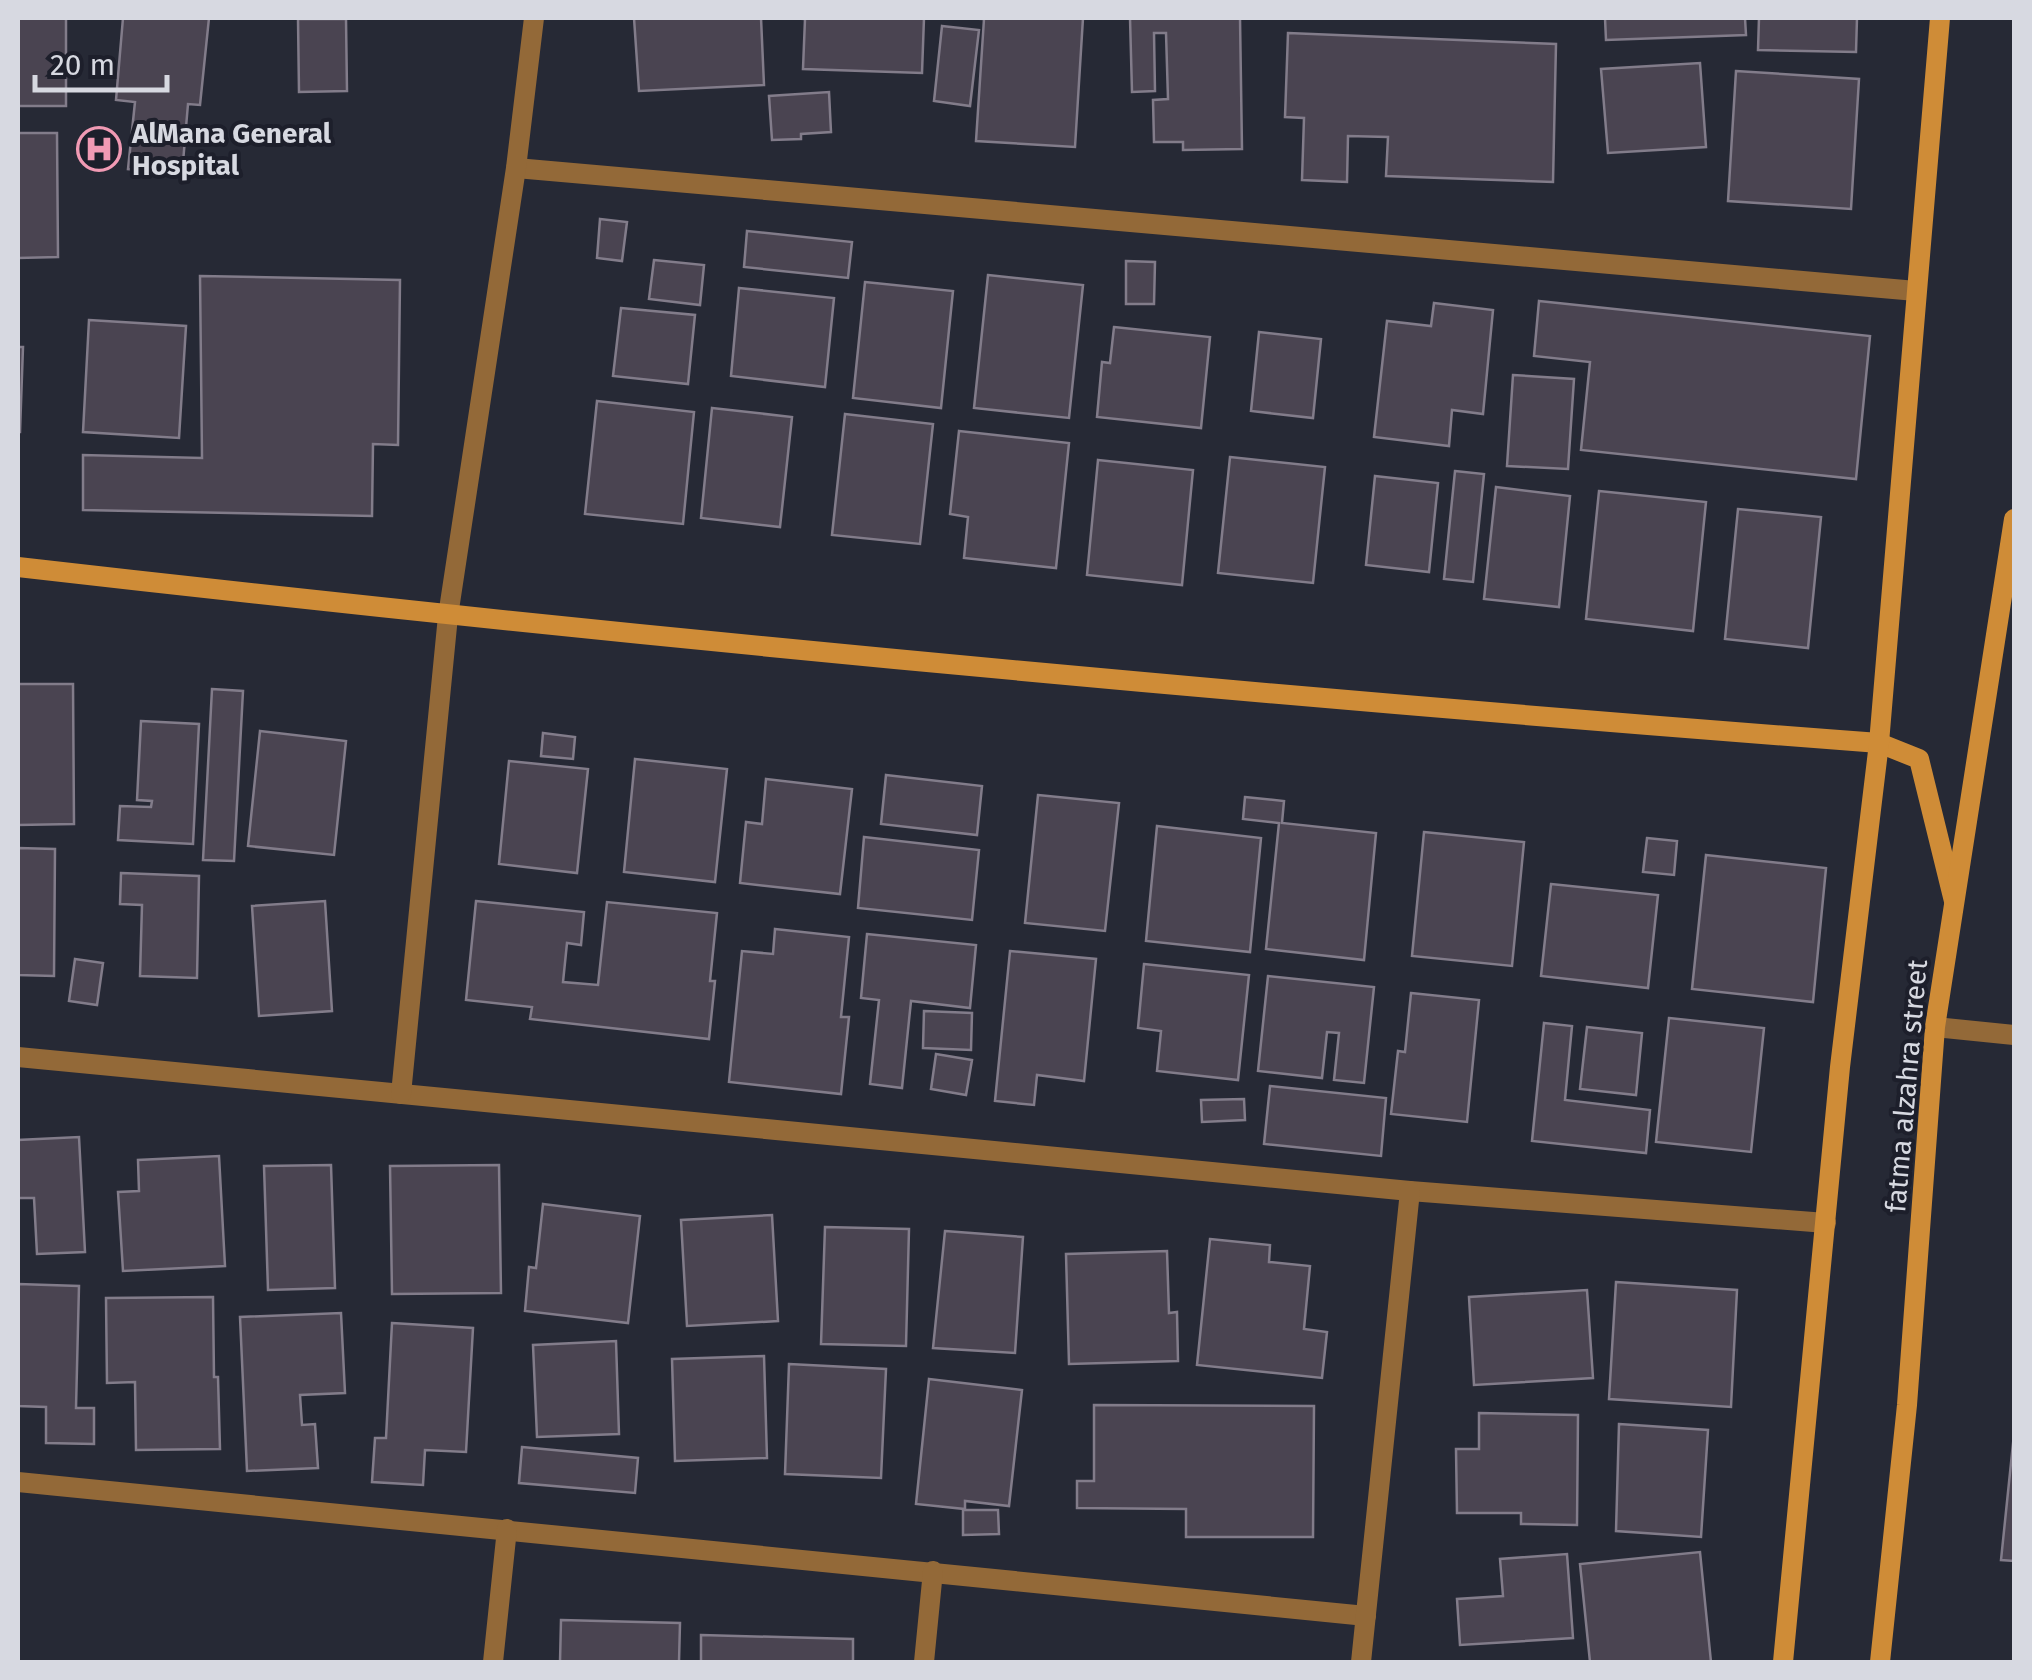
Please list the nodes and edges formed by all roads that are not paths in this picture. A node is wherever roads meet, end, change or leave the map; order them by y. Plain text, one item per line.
1 (534, 18) edge
2 (1940, 18) edge
3 (516, 168) junction
4 (1916, 292) junction
5 (2014, 519) edge
6 (18, 567) edge
7 (448, 616) junction
8 (1879, 743) junction
9 (1954, 901) junction
10 (1935, 1028) junction
11 (2014, 1034) edge
12 (18, 1057) edge
13 (401, 1094) junction
14 (1410, 1192) junction
15 (1826, 1223) junction
16 (18, 1482) edge
17 (507, 1530) junction
18 (934, 1570) junction
19 (1366, 1616) junction
20 (493, 1662) edge
21 (924, 1662) edge
22 (1361, 1662) edge
23 (1783, 1662) edge
24 (1880, 1662) edge

1 - 3 street
2 - 4 street
3 - 4 street
3 - 7 street
4 - 8 street
5 - 9 street, fatma alzahra street
6 - 7 street
7 - 8 street
7 - 13 street
8 - 9 street
8 - 15 street
9 - 10 street, fatma alzahra street
10 - 11 street
10 - 24 street, fatma alzahra street
12 - 13 street
13 - 14 street
14 - 15 street
14 - 19 street
15 - 23 street
16 - 17 street
17 - 18 street
17 - 20 street
18 - 19 street
18 - 21 street
19 - 22 street

